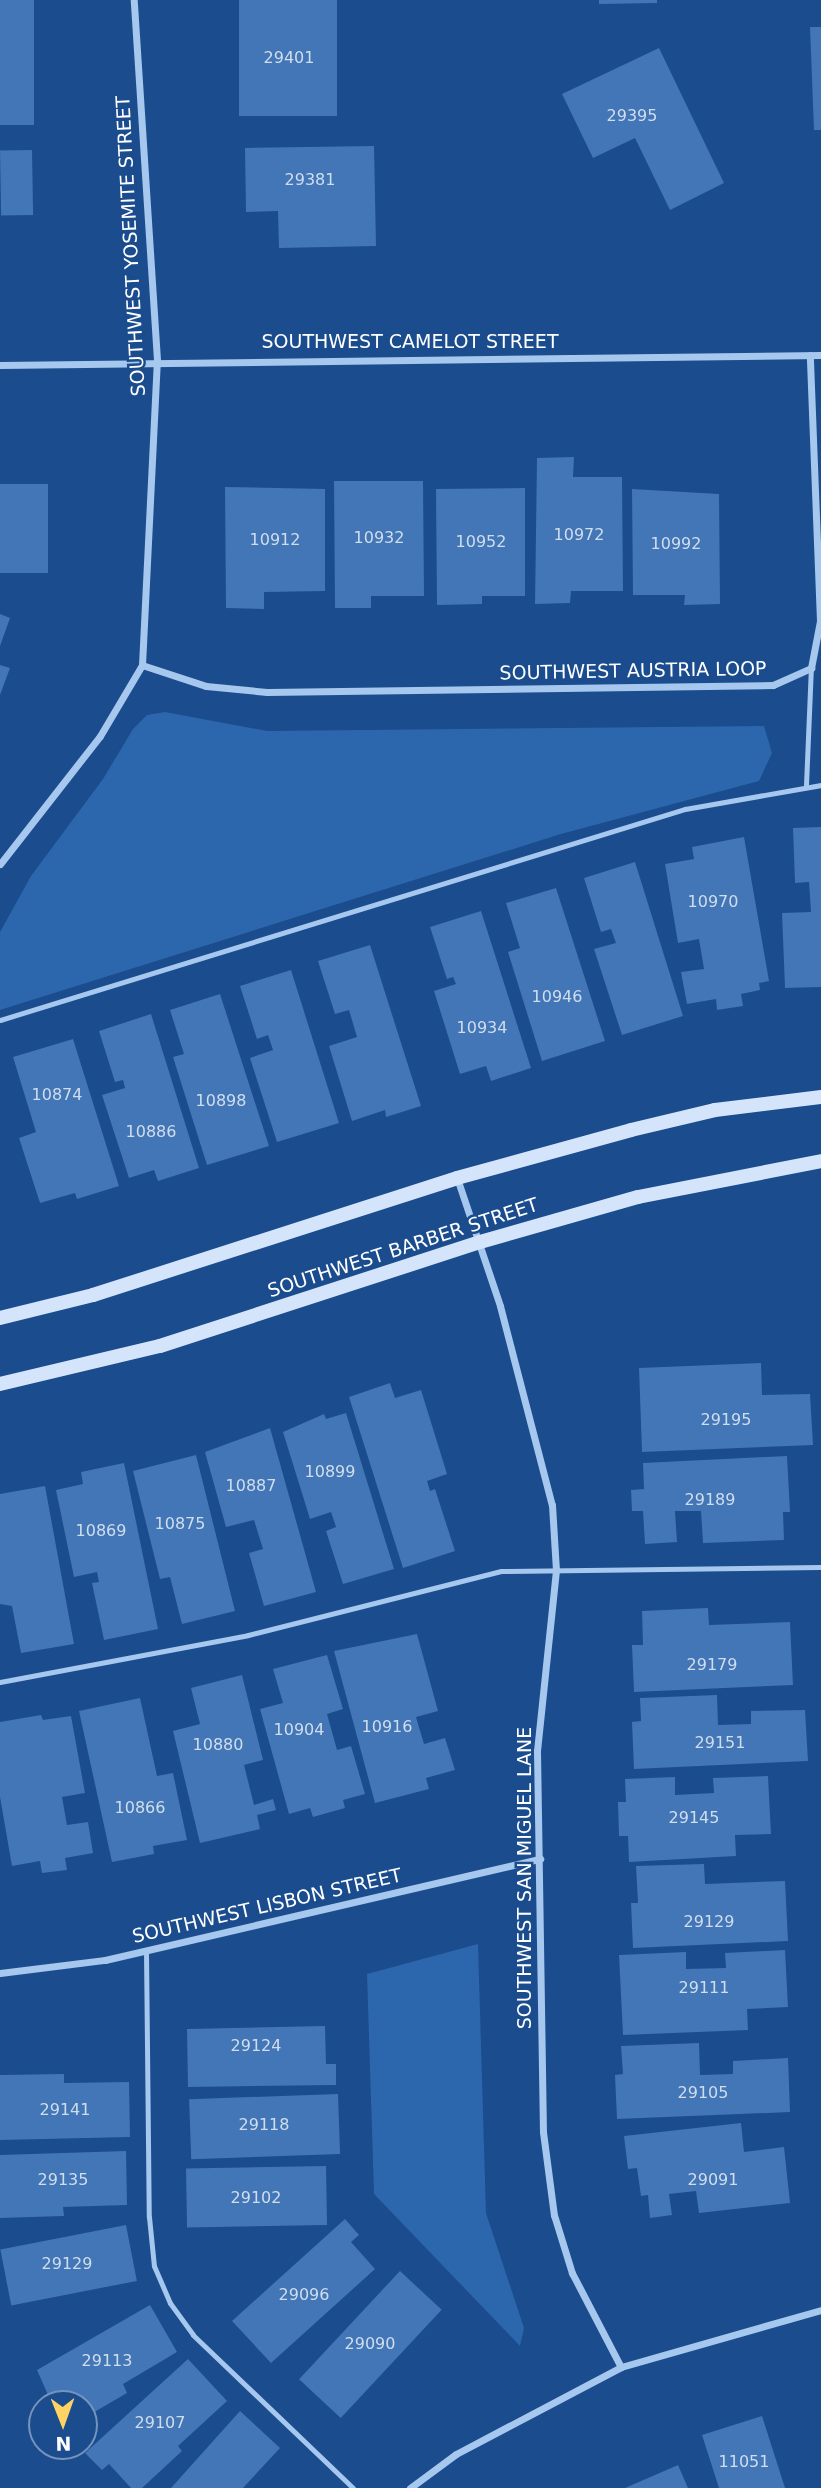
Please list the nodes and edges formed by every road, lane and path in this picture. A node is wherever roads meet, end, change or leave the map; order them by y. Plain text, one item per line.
1 (134, 0) edge
2 (810, 355) junction
3 (821, 355) edge
4 (157, 360) junction
5 (0, 365) edge
6 (142, 665) junction
7 (811, 667) junction
8 (806, 785) junction
9 (821, 785) edge
10 (1, 859) edge
11 (0, 1020) edge
12 (821, 1097) edge
13 (821, 1161) edge
14 (457, 1178) junction
15 (480, 1241) junction
16 (0, 1318) edge
17 (0, 1384) edge
18 (821, 1567) edge
19 (556, 1570) junction
20 (0, 1682) edge
21 (540, 1859) junction
22 (146, 1951) junction
23 (0, 1973) edge
24 (821, 2310) edge
25 (621, 2367) junction
26 (353, 2488) edge
27 (410, 2488) edge

1 - 4 street, SOUTHWEST YOSEMITE STREET
2 - 3 street, SOUTHWEST CAMELOT STREET
2 - 4 street, SOUTHWEST CAMELOT STREET
2 - 7 street
4 - 5 street, SOUTHWEST CAMELOT STREET
4 - 6 street, SOUTHWEST YOSEMITE STREET
6 - 7 street, SOUTHWEST AUSTRIA LOOP
6 - 10 street, SOUTHWEST YOSEMITE STREET
7 - 8 lane
8 - 9 lane
8 - 11 lane
12 - 14 street
13 - 15 street, SOUTHWEST BARBER STREET
14 - 15 street, SOUTHWEST SAN MIGUEL LANE
14 - 16 street
15 - 17 street, SOUTHWEST BARBER STREET
15 - 19 street, SOUTHWEST SAN MIGUEL LANE
18 - 19 lane
19 - 20 lane
19 - 21 street, SOUTHWEST SAN MIGUEL LANE
21 - 22 street, SOUTHWEST LISBON STREET
21 - 25 street, SOUTHWEST SAN MIGUEL LANE
22 - 23 street, SOUTHWEST LISBON STREET
22 - 26 lane
24 - 25 street
25 - 27 street

